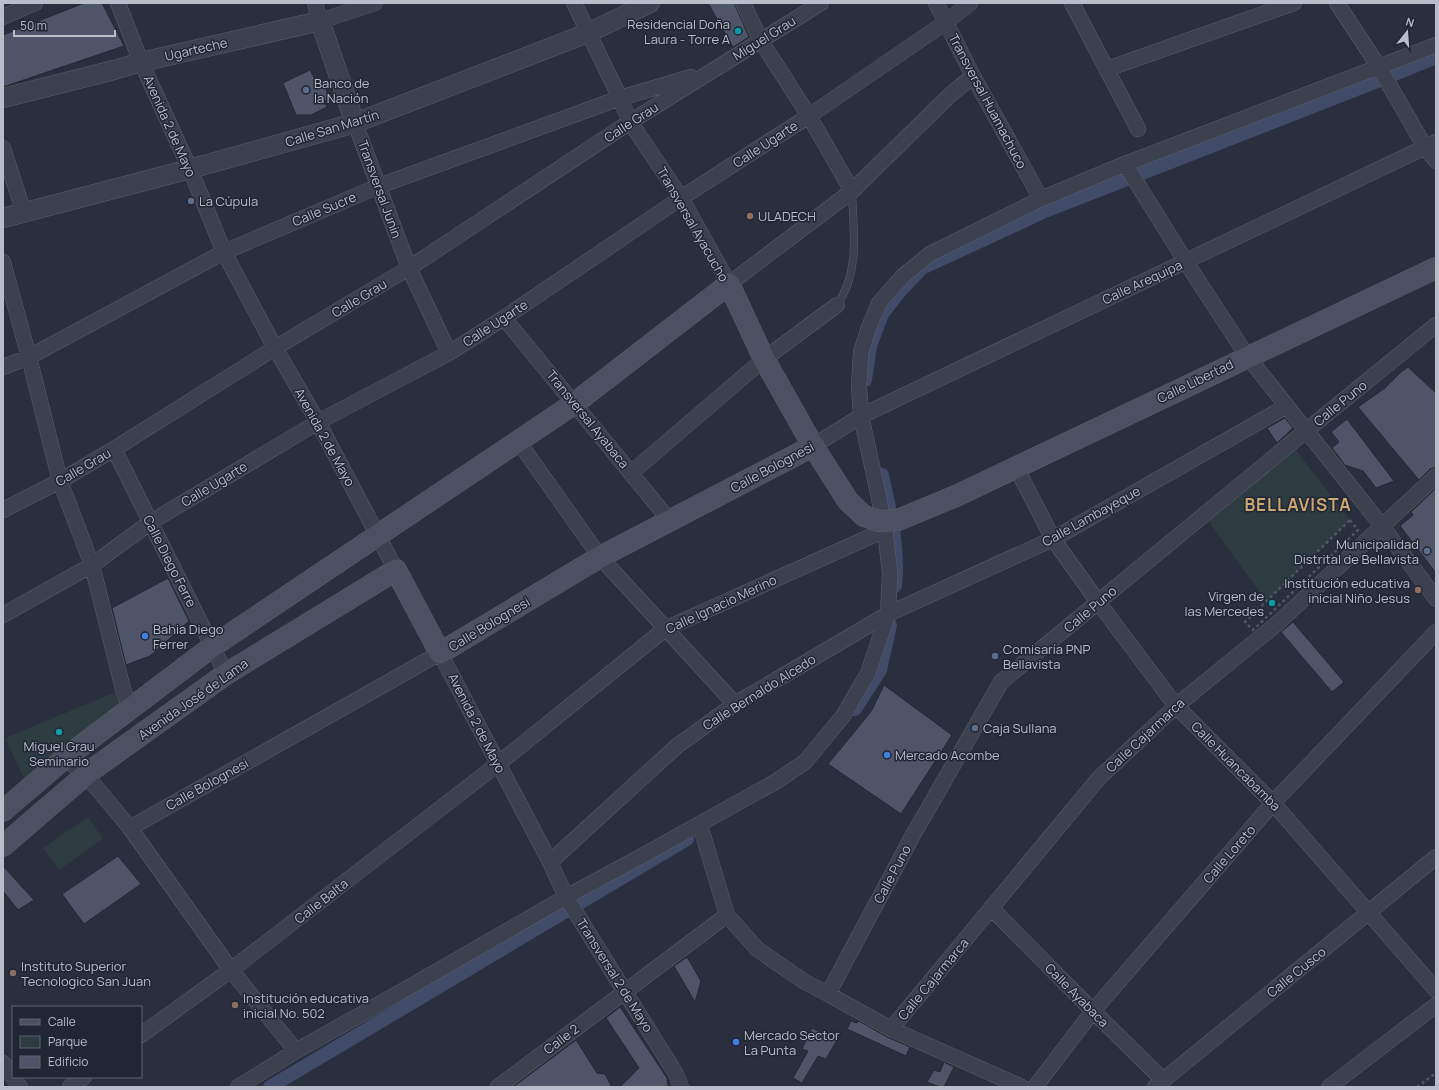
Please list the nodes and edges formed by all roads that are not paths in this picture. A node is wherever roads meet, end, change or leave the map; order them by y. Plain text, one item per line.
1 (35, 3) edge
2 (118, 3) edge
3 (315, 3) edge
4 (375, 3) edge
5 (574, 3) edge
6 (650, 3) edge
7 (743, 3) edge
8 (821, 3) edge
9 (936, 3) edge
10 (970, 3) edge
11 (1294, 3) edge
12 (1337, 3) edge
13 (1074, 4) edge
14 (3, 17) edge
15 (320, 21) junction
16 (946, 22) junction
17 (588, 33) junction
18 (761, 41) junction
19 (1436, 45) edge
20 (141, 62) junction
21 (1379, 67) junction
22 (1107, 69) junction
23 (707, 73) junction
24 (974, 76) junction
25 (3, 98) edge
26 (620, 98) junction
27 (809, 116) junction
28 (630, 122) junction
29 (355, 123) junction
30 (1138, 129) dead end
31 (1431, 144) edge
32 (3, 148) edge
33 (1436, 161) edge
34 (1125, 164) junction
35 (190, 169) junction
36 (379, 186) junction
37 (852, 191) junction
38 (681, 198) junction
39 (1041, 199) junction
40 (24, 213) junction
41 (3, 218) edge
42 (224, 252) junction
43 (3, 262) edge
44 (1186, 262) junction
45 (409, 268) junction
46 (1436, 268) edge
47 (729, 284) junction
48 (837, 304) joint
49 (504, 318) junction
50 (1436, 325) edge
51 (275, 348) junction
52 (449, 353) junction
53 (1248, 356) junction
54 (29, 357) junction
55 (764, 359) junction
56 (3, 367) edge
57 (575, 403) junction
58 (1287, 406) junction
59 (855, 420) junction
60 (318, 422) junction
61 (1307, 430) junction
62 (518, 441) junction
63 (813, 446) junction
64 (114, 449) junction
65 (1016, 467) junction
66 (632, 473) junction
67 (1436, 476) edge
68 (60, 481) junction
69 (956, 496) joint
70 (3, 510) edge
71 (670, 521) junction
72 (151, 522) junction
73 (1382, 526) junction
74 (885, 530) junction
75 (378, 536) junction
76 (1053, 539) junction
77 (600, 557) junction
78 (92, 565) junction
79 (396, 570) junction
80 (1436, 599) edge
81 (1098, 602) junction
82 (888, 614) junction
83 (3, 615) edge
84 (665, 629) junction
85 (1436, 632) edge
86 (213, 646) junction
87 (440, 653) junction
88 (226, 674) junction
89 (735, 704) junction
90 (1176, 706) junction
91 (130, 709) junction
92 (65, 758) junction
93 (498, 764) junction
94 (86, 775) junction
95 (1273, 803) junction
96 (3, 812) edge
97 (700, 825) junction
98 (130, 828) junction
99 (3, 846) edge
100 (1436, 857) edge
101 (550, 862) junction
102 (567, 898) junction
103 (991, 908) junction
104 (1369, 912) junction
105 (727, 916) junction
106 (231, 970) junction
107 (1436, 990) edge
108 (625, 991) junction
109 (828, 994) junction
110 (1436, 1005) edge
111 (1093, 1011) junction
112 (891, 1029) junction
113 (142, 1034) edge
114 (296, 1051) junction
115 (3, 1063) edge
116 (12, 1076) edge
117 (14, 1078) edge
118 (83, 1078) edge
119 (1159, 1083) edge
120 (20, 1087) edge
121 (70, 1087) edge
122 (238, 1087) edge
123 (498, 1087) edge
124 (680, 1087) edge
125 (1022, 1087) edge
126 (1034, 1087) edge
127 (1329, 1087) edge

1 - 14 street
2 - 20 street, Avenida 2 de Mayo
3 - 15 street
4 - 15 street
5 - 17 street, Transversal Ayacucho
6 - 17 street, Calle San Martín
7 - 18 street
8 - 18 street, Miguel Grau
9 - 16 street, Transversal Huamachuco
10 - 16 street, Calle Ugarte
11 - 22 street
12 - 21 street
13 - 22 street
15 - 20 street, Ugarteche
15 - 29 street, Transversal Junin
16 - 24 street, Transversal Huamachuco
16 - 27 street, Calle Ugarte
17 - 26 street, Transversal Ayacucho
17 - 29 street, Calle San Martín
18 - 23 street, Miguel Grau
18 - 27 street
19 - 21 street
20 - 25 street, Ugarteche
20 - 35 street, Avenida 2 de Mayo
21 - 31 street
21 - 34 street
22 - 30 street
23 - 26 street, Calle Sucre
23 - 28 street, Calle Grau
24 - 37 street
24 - 39 street, Transversal Huamachuco
26 - 28 street, Transversal Ayacucho
26 - 36 street, Calle Sucre
27 - 37 street
27 - 38 street, Calle Ugarte
28 - 38 street, Transversal Ayacucho
28 - 45 street, Calle Grau
29 - 35 street, Calle San Martín
29 - 36 street, Transversal Junin
31 - 33 street
31 - 44 street, Calle Arequipa
32 - 40 street
34 - 39 street
34 - 44 street
35 - 40 street, Calle San Martín
35 - 42 street, Avenida 2 de Mayo
36 - 42 street, Calle Sucre
36 - 45 street, Transversal Junin
37 - 47 street
37 - 48 lane
38 - 47 street, Transversal Ayacucho
38 - 49 street, Calle Ugarte
39 - 59 street
40 - 41 street, Calle San Martín
42 - 51 street, Avenida 2 de Mayo
42 - 54 street, Calle Sucre
43 - 54 street
44 - 53 street
44 - 59 street, Calle Arequipa
45 - 51 street, Calle Grau
45 - 52 street, Transversal Junin
46 - 53 main road, Calle Libertad
47 - 55 main road, Transversal Ayacucho
47 - 57 main road
48 - 55 street
49 - 52 street, Calle Ugarte
49 - 57 street, Transversal Ayabaca
50 - 61 street, Calle Puno
51 - 60 street, Avenida 2 de Mayo
51 - 64 street, Calle Grau
52 - 60 street, Calle Ugarte
53 - 58 street
53 - 65 main road, Calle Libertad
54 - 56 street, Calle Sucre
54 - 68 street
55 - 63 main road, Transversal Ayacucho
55 - 66 street
57 - 62 main road
57 - 66 street, Transversal Ayabaca
58 - 61 street
58 - 76 street, Calle Lambayeque
59 - 63 street, Calle Bolognesi
59 - 74 street
60 - 72 street, Calle Ugarte
60 - 75 street, Avenida 2 de Mayo
61 - 73 street
61 - 81 street, Calle Puno
62 - 75 main road
62 - 77 street
63 - 69 main road, Transversal Ayacucho, bridge
63 - 71 main road, Calle Bolognesi
64 - 68 street, Calle Grau
64 - 72 street, Calle Diego Ferre
65 - 69 main road, Calle Libertad
65 - 76 street, Calle Huancabamba
66 - 71 street, Transversal Ayabaca
67 - 73 street, Calle Cajarmarca
68 - 70 street, Calle Grau
68 - 78 street
71 - 77 main road, Calle Bolognesi
72 - 78 street, Calle Ugarte
72 - 86 street, Calle Diego Ferre
73 - 80 street
73 - 90 street, Calle Cajarmarca
74 - 82 street
74 - 84 street, Calle Ignacio Merino
75 - 79 street, Avenida 2 de Mayo
75 - 86 main road
76 - 81 street, Calle Huancabamba
76 - 82 street, Calle Lambayeque
77 - 84 street
77 - 87 main road, Calle Bolognesi
78 - 83 street, Calle Ugarte
78 - 91 street
79 - 87 main road, Avenida 2 de Mayo
79 - 88 main road, Avenida José de Lama
81 - 90 street, Calle Huancabamba
81 - 109 street, Calle Puno
82 - 89 street, Calle Bernaldo Alcedo
82 - 97 street
84 - 89 street
84 - 93 street, Calle Ignacio Merino
85 - 95 street, Calle Loreto
86 - 88 street, Calle Diego Ferre
86 - 91 main road
87 - 93 street, Avenida 2 de Mayo
87 - 98 street, Calle Bolognesi
88 - 94 main road, Avenida José de Lama
89 - 101 street, Calle Bernaldo Alcedo
90 - 95 street, Calle Huancabamba
90 - 103 street, Calle Cajarmarca
91 - 92 main road
92 - 94 street
92 - 96 main road
93 - 101 street, Avenida 2 de Mayo
93 - 106 street, Calle Balta
94 - 98 street
94 - 99 main road, Avenida José de Lama
95 - 104 street, Calle Huancabamba
95 - 111 street, Calle Loreto
97 - 102 street
97 - 105 street
98 - 106 street
100 - 104 street, Calle Cusco
101 - 102 street, Transversal 2 de Mayo
102 - 108 street, Transversal 2 de Mayo
102 - 114 street
103 - 111 street, Calle Ayabaca
103 - 112 street, Calle Cajarmarca
104 - 107 street, Calle Huancabamba
104 - 119 street, Calle Cusco
105 - 108 street, Calle 2
105 - 109 street
106 - 113 street, Calle Balta
106 - 114 street
108 - 123 street, Calle 2
108 - 124 street, Transversal 2 de Mayo
109 - 112 street
110 - 127 street
111 - 119 street, Calle Ayabaca
111 - 126 street, Calle Loreto
112 - 125 street
114 - 122 street
115 - 116 street
117 - 120 street
118 - 121 street

